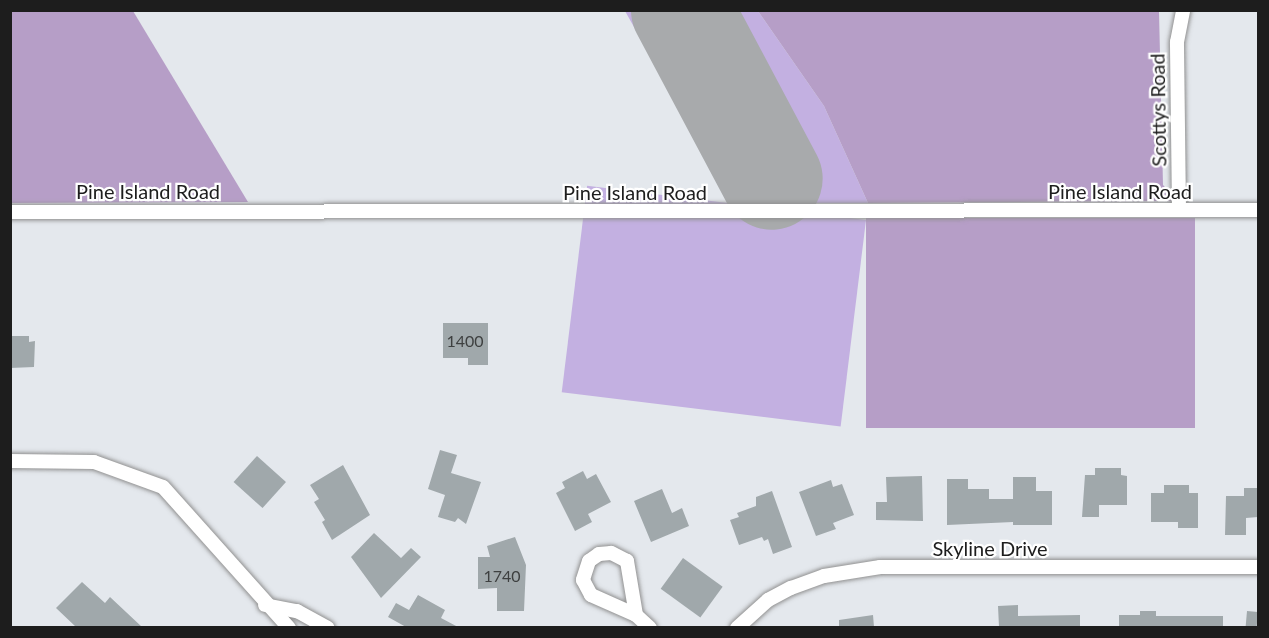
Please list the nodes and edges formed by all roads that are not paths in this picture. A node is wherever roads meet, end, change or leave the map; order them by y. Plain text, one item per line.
1 (1183, 10) edge
2 (1179, 210) junction
3 (1258, 210) edge
4 (10, 212) edge
5 (10, 461) edge
6 (1258, 567) edge
7 (265, 605) junction
8 (636, 615) junction
9 (289, 627) edge
10 (328, 627) edge
11 (650, 627) edge
12 (737, 627) edge

1 - 2 street, Scottys Road
2 - 3 street, Pine Island Road
2 - 4 street, Pine Island Road
5 - 7 street
6 - 12 street, Skyline Drive
7 - 9 street
7 - 10 street
8 - 8 street
8 - 11 street

